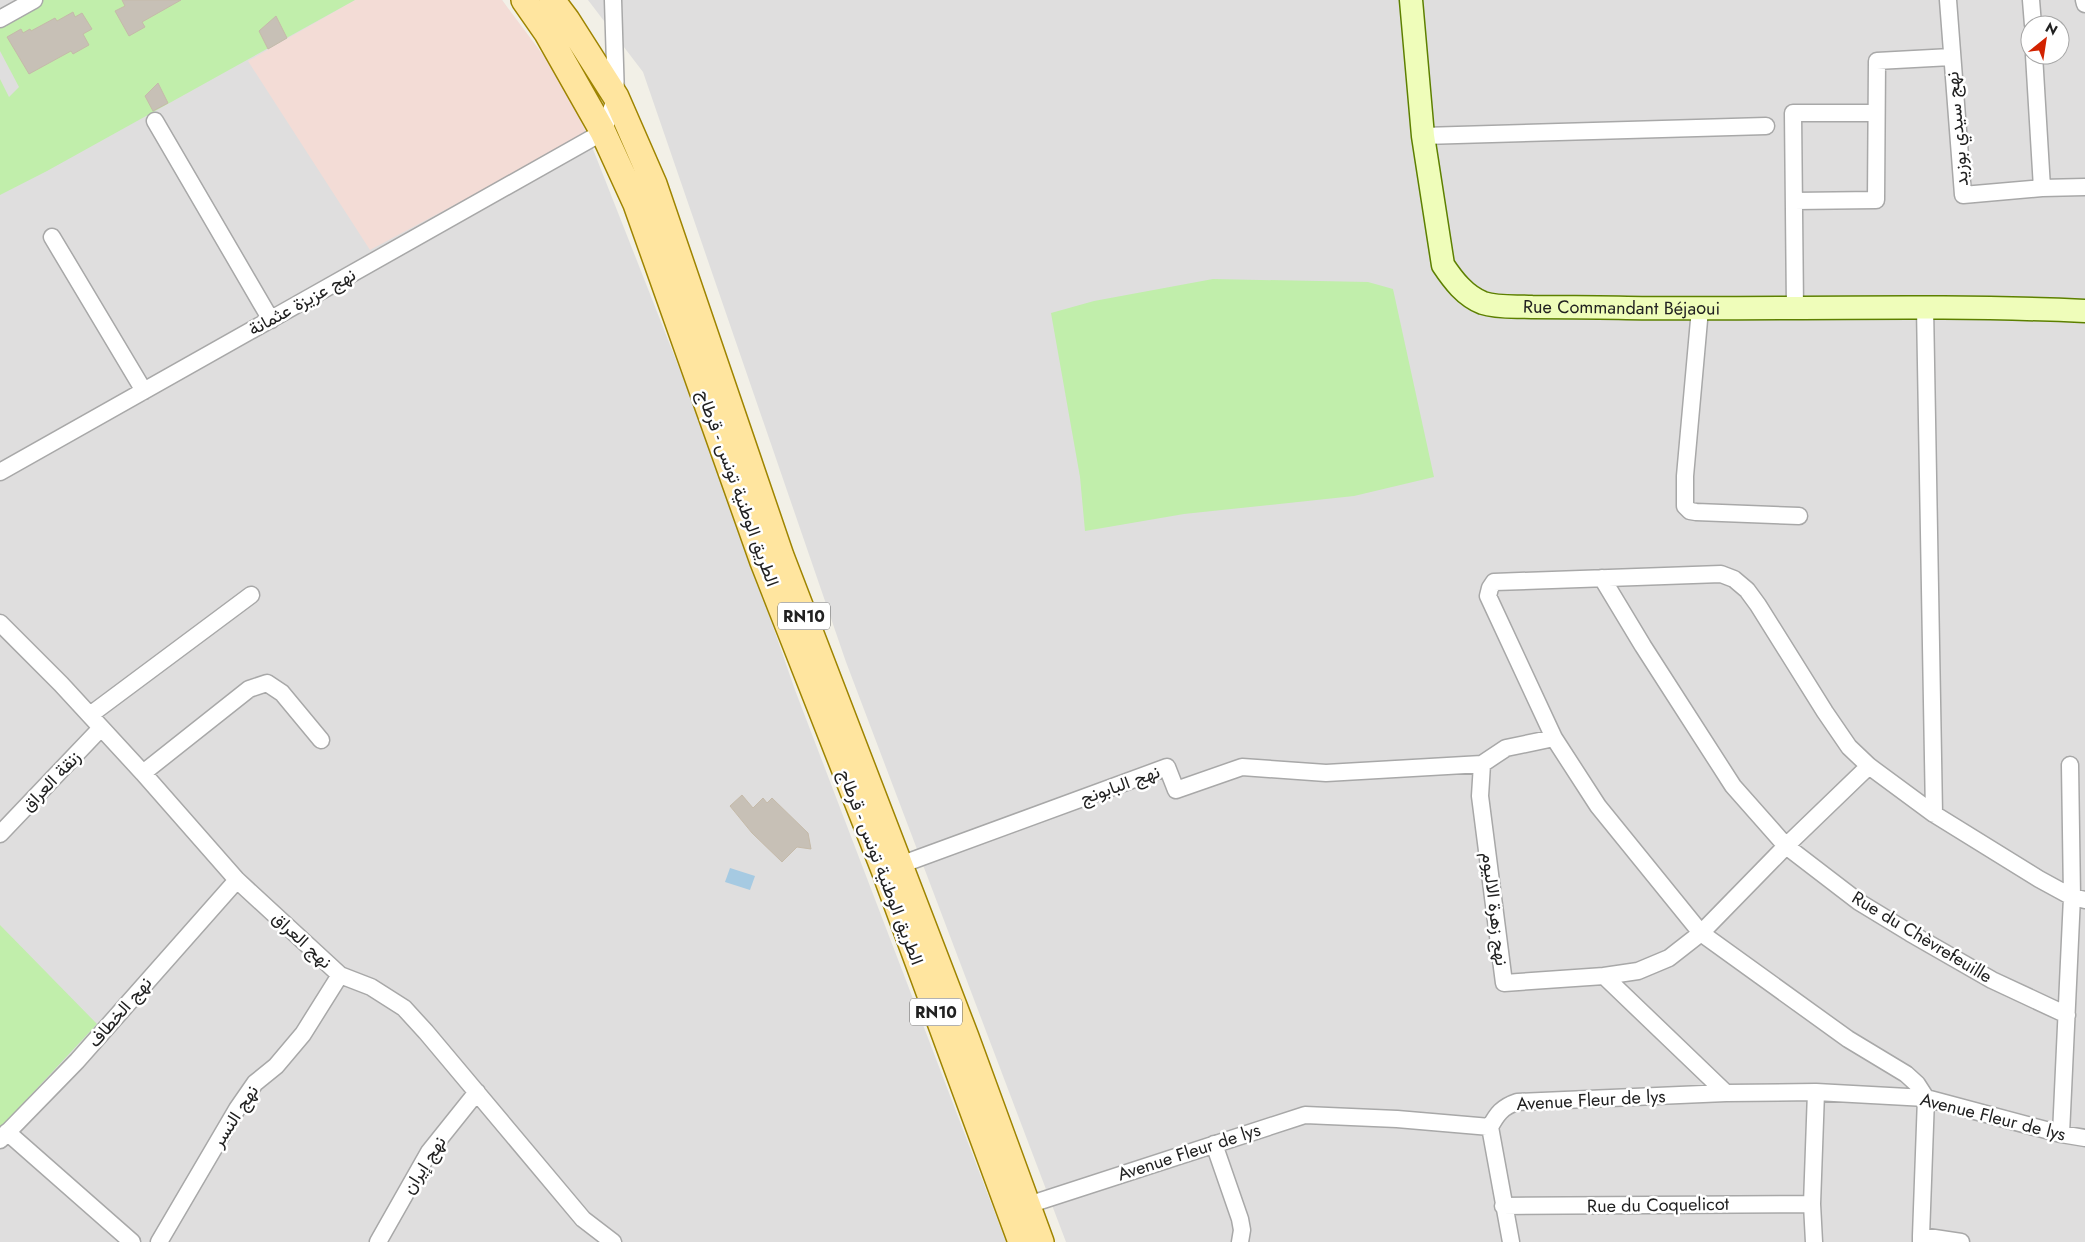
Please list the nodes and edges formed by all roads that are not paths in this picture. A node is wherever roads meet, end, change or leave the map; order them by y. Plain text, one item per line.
1 (34, 0) edge
2 (524, 0) edge
3 (552, 0) edge
4 (613, 0) edge
5 (1411, 0) edge
6 (1948, 0) edge
7 (2031, 0) edge
8 (2032, 15) edge
9 (0, 19) edge
10 (1951, 57) junction
11 (2035, 65) edge
12 (616, 97) junction
13 (1875, 113) junction
14 (155, 121) dead end
15 (1766, 126) dead end
16 (603, 132) junction
17 (1423, 136) junction
18 (2085, 187) edge
19 (2042, 188) junction
20 (1794, 201) junction
21 (52, 237) dead end
22 (1795, 308) junction
23 (1925, 308) junction
24 (1700, 309) junction
25 (2085, 311) edge
26 (271, 320) junction
27 (144, 391) junction
28 (0, 472) edge
29 (1799, 516) dead end
30 (1602, 578) junction
31 (251, 595) dead end
32 (0, 623) edge
33 (90, 715) junction
34 (101, 728) junction
35 (1554, 738) junction
36 (321, 740) dead end
37 (1482, 764) junction
38 (2070, 765) dead end
39 (1869, 766) junction
40 (143, 773) junction
41 (1934, 814) junction
42 (0, 834) edge
43 (1786, 846) junction
44 (900, 865) junction
45 (237, 880) junction
46 (2079, 898) edge
47 (1701, 933) junction
48 (340, 975) junction
49 (1604, 976) junction
50 (2067, 1015) junction
51 (477, 1092) junction
52 (1816, 1092) junction
53 (1726, 1093) junction
54 (1926, 1098) junction
55 (1490, 1127) junction
56 (2061, 1134) junction
57 (4, 1136) edge
58 (2085, 1138) edge
59 (1214, 1144) junction
60 (1812, 1204) junction
61 (1028, 1205) junction
62 (1503, 1206) junction
63 (1921, 1239) edge
64 (132, 1242) edge
65 (159, 1242) edge
66 (378, 1242) edge
67 (613, 1242) edge
68 (1021, 1242) edge
69 (1041, 1242) edge
70 (1240, 1242) edge
71 (1511, 1242) edge
72 (1814, 1242) edge
73 (1961, 1242) edge

1 - 9 street
2 - 16 main road, الطريق الوطنية تونس - قرطاج / RN10
3 - 12 main road, الطريق الوطنية تونس - قرطاج / RN10
4 - 12 street
5 - 17 street, Rue Commandant Béjaoui
6 - 10 street, نهج سيدي بوزيد
7 - 8 street
10 - 13 street
10 - 19 street, نهج سيدي بوزيد
11 - 19 street
12 - 16 street
12 - 44 main road, الطريق الوطنية تونس - قرطاج / RN10
13 - 20 street
13 - 20 street
14 - 26 street
15 - 17 street
16 - 26 street, نهج عزيزة عثمانة
16 - 68 main road, الطريق الوطنية تونس - قرطاج / RN10
17 - 24 street, Rue Commandant Béjaoui
18 - 19 street, نهج سيدي بوزيد
20 - 22 street
21 - 27 street
22 - 23 street, Rue Commandant Béjaoui
22 - 24 street, Rue Commandant Béjaoui
23 - 25 street, Rue Commandant Béjaoui
23 - 41 street
24 - 29 street
26 - 27 street, نهج عزيزة عثمانة
27 - 28 street, نهج عزيزة عثمانة
30 - 35 street
30 - 39 street
30 - 43 street, Rue du Chèvrefeuille
31 - 33 street
32 - 33 street, نهج العراق
33 - 34 street, نهج العراق
34 - 40 street, نهج العراق
34 - 42 street, زنقة العراق
35 - 37 street
35 - 47 street
36 - 40 street
37 - 44 street, نهج البابونج
37 - 49 street, نهج زهرة الاليوم
38 - 46 street
39 - 41 street
39 - 43 street
40 - 45 street, نهج العراق
41 - 46 street
43 - 47 street
43 - 50 street, Rue du Chèvrefeuille
44 - 61 main road, الطريق الوطنية تونس - قرطاج / RN10
45 - 48 street, نهج العراق
45 - 57 street, نهج الخطاف
46 - 50 street
47 - 49 street
47 - 54 street
48 - 51 street, نهج العراق
48 - 65 street, نهج النسر
49 - 53 street
50 - 56 street
51 - 66 street, نهج إيران
51 - 67 street, نهج العراق
52 - 53 street, Avenue Fleur de lys
52 - 54 street, Avenue Fleur de lys
52 - 60 street
53 - 55 street, Avenue Fleur de lys
54 - 56 street, Avenue Fleur de lys
54 - 63 street
55 - 59 street, Avenue Fleur de lys
55 - 62 street
56 - 58 street, Avenue Fleur de lys
57 - 64 street
59 - 61 street, Avenue Fleur de lys
59 - 70 street
60 - 62 street, Rue du Coquelicot
60 - 72 street
61 - 69 main road, الطريق الوطنية تونس - قرطاج / RN10
62 - 71 street
63 - 73 street

